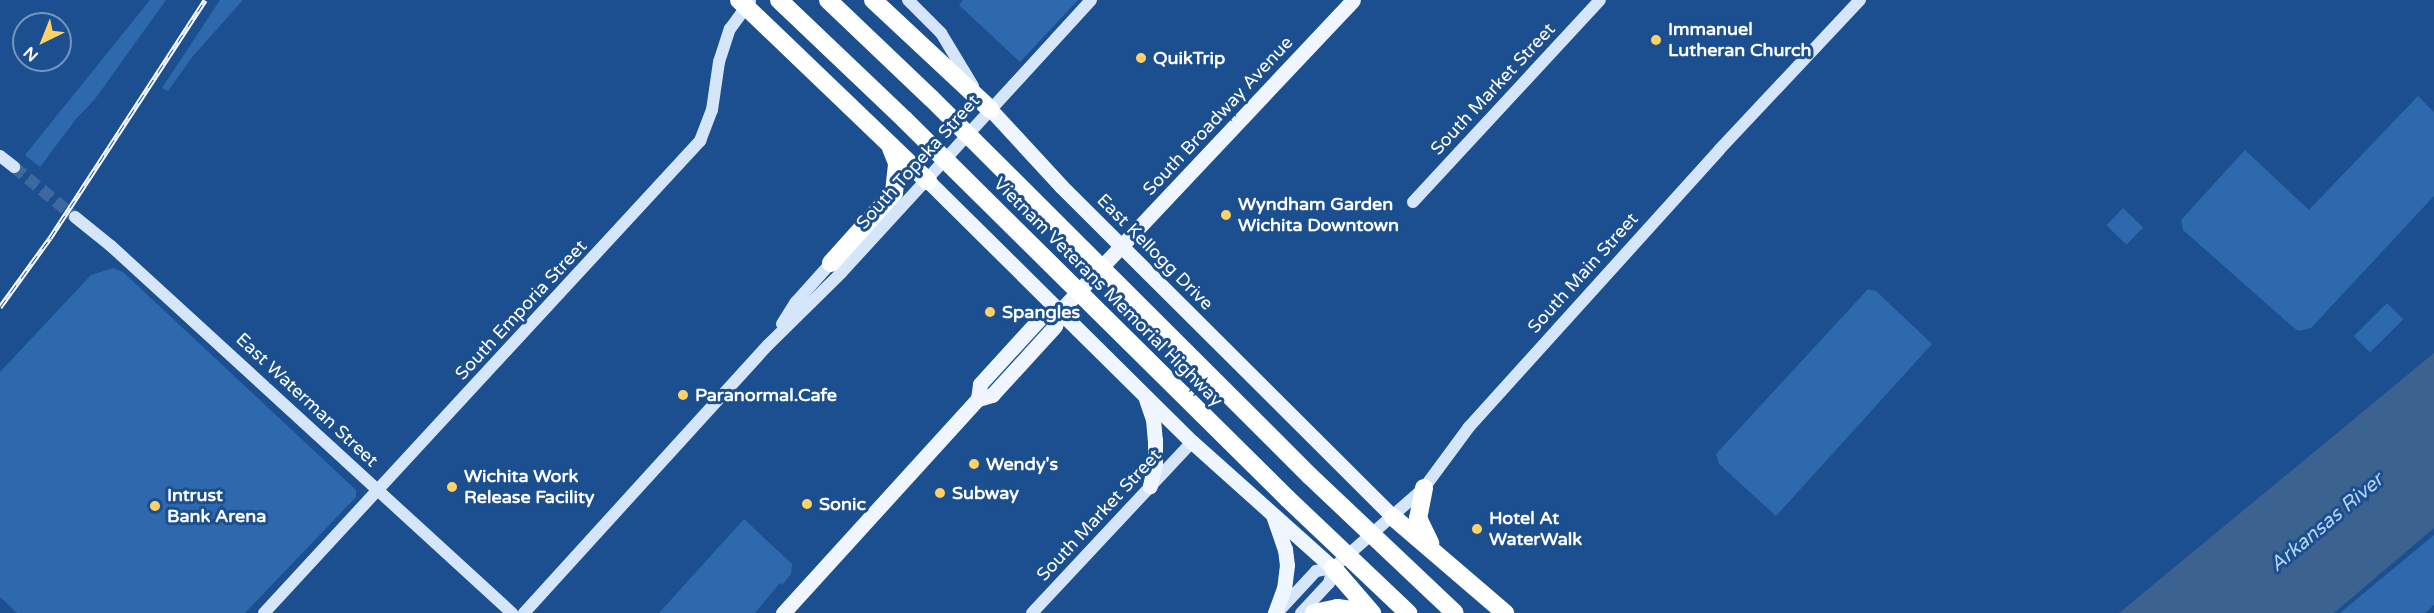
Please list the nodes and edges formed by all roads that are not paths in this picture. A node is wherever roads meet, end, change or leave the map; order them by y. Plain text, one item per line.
1 (739, 0) edge
2 (750, 0) edge
3 (779, 0) edge
4 (828, 0) edge
5 (873, 0) edge
6 (908, 0) edge
7 (1091, 0) edge
8 (1353, 0) edge
9 (1600, 0) edge
10 (1860, 0) edge
11 (990, 109) junction
12 (890, 146) junction
13 (0, 156) edge
14 (14, 167) tunnel mouth
15 (928, 181) junction
16 (1413, 202) dead end
17 (75, 217) tunnel mouth
18 (1122, 247) junction
19 (831, 263) joint
20 (1060, 311) junction
21 (768, 345) junction
22 (1144, 394) junction
23 (1192, 442) junction
24 (1150, 486) junction
25 (1424, 488) junction
26 (378, 491) junction
27 (1272, 512) junction
28 (1393, 517) junction
29 (1437, 555) junction
30 (1333, 568) junction
31 (1371, 612) edge
32 (264, 613) edge
33 (512, 613) edge
34 (524, 613) edge
35 (783, 613) edge
36 (1032, 613) edge
37 (1276, 613) edge
38 (1301, 613) edge
39 (1314, 613) edge
40 (1408, 613) edge
41 (1455, 613) edge
42 (1505, 613) edge

1 - 12 highway
2 - 26 street, South Emporia Street
3 - 40 highway, Vietnam Veterans Memorial Highway
4 - 41 highway, Vietnam Veterans Memorial Highway
5 - 11 highway
6 - 11 street, East Kellogg Drive
7 - 11 street, South Topeka Street
8 - 18 main road, South Broadway Avenue
9 - 16 street, South Market Street
10 - 25 street, South Main Street
11 - 15 street, South Topeka Street
11 - 18 main road, East Kellogg Drive
12 - 15 highway
12 - 19 highway
13 - 14 street
15 - 20 main road
15 - 21 street, South Topeka Street
17 - 26 street, East Waterman Street
18 - 20 main road, South Broadway Avenue
18 - 28 main road, East Kellogg Drive
19 - 21 street, South Topeka Street
20 - 22 main road
20 - 35 main road, South Broadway Avenue
21 - 34 street, South Topeka Street
22 - 23 main road
22 - 24 main road
23 - 24 street, South Market Street
23 - 27 main road
24 - 36 street, South Market Street
25 - 28 street, South Main Street
25 - 29 highway
26 - 32 street, South Emporia Street
26 - 33 street, East Waterman Street
27 - 30 main road
27 - 37 main road
28 - 29 highway
28 - 30 street, South Main Street
29 - 42 highway
30 - 31 highway
30 - 37 street, South Main Street
30 - 38 street, South Main Street
31 - 39 highway

